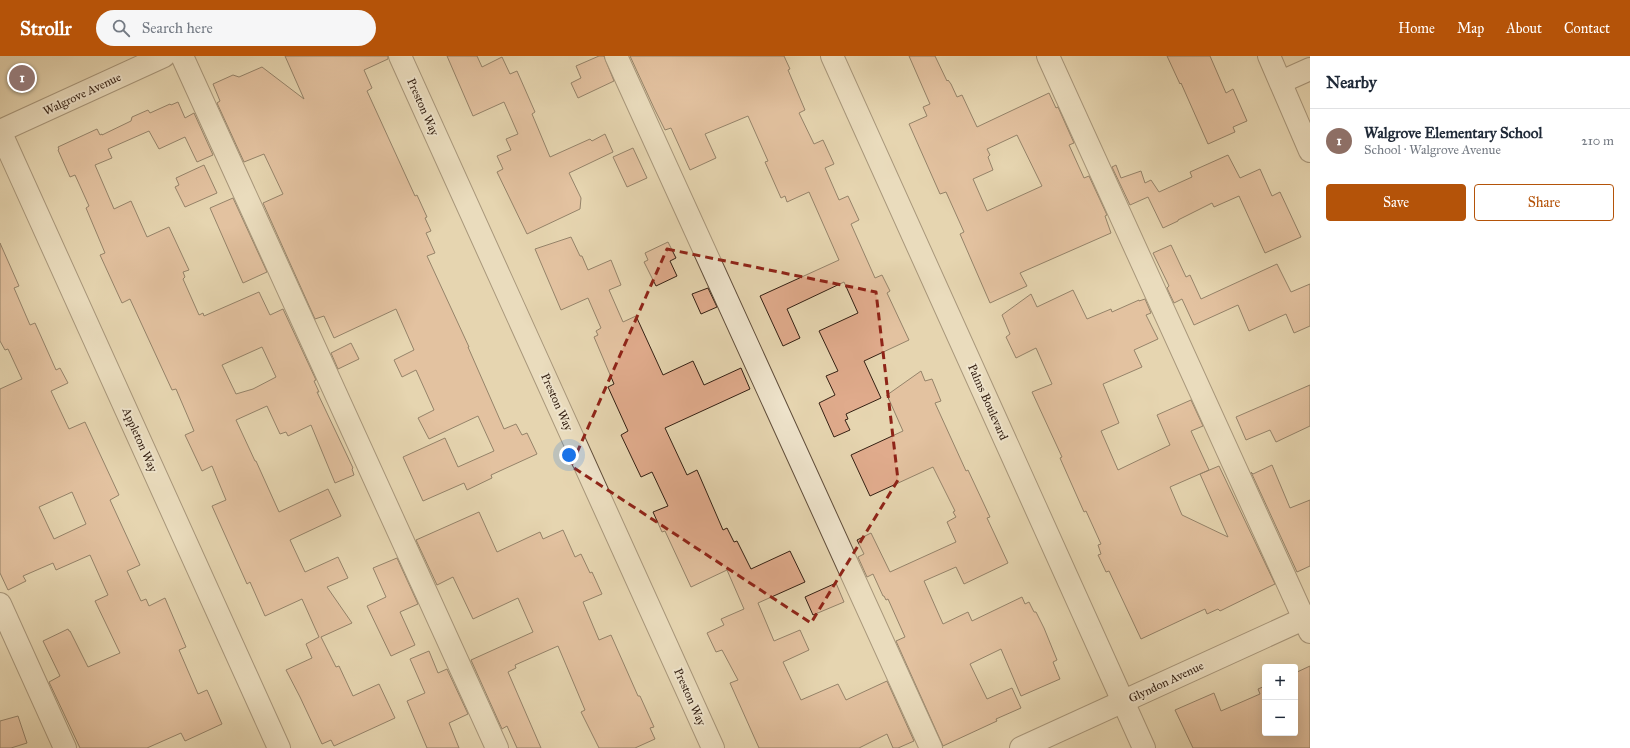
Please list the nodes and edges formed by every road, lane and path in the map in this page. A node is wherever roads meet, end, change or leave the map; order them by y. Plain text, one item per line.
1 (164, 56) edge
2 (182, 56) edge
3 (400, 56) edge
4 (616, 56) edge
5 (832, 56) edge
6 (1048, 56) edge
7 (1269, 56) edge
8 (137, 62) edge
9 (1310, 69) edge
10 (1281, 82) junction
11 (0, 131) edge
12 (1310, 151) edge
13 (0, 604) edge
14 (1308, 622) edge
15 (1123, 702) junction
16 (65, 748) edge
17 (279, 748) edge
18 (497, 748) edge
19 (714, 748) edge
20 (931, 748) edge
21 (1021, 748) edge
22 (1144, 748) edge

1 - 8 street, Walgrove Avenue
2 - 18 street
3 - 19 street, Preston Way
4 - 20 street
5 - 15 street, Palms Boulevard
6 - 14 street
7 - 10 street
8 - 11 street, Walgrove Avenue
9 - 10 street
10 - 12 street
11 - 17 street, Appleton Way
13 - 16 street
14 - 15 street, Glyndon Avenue
15 - 21 street, Glyndon Avenue
15 - 22 street, Palms Boulevard

